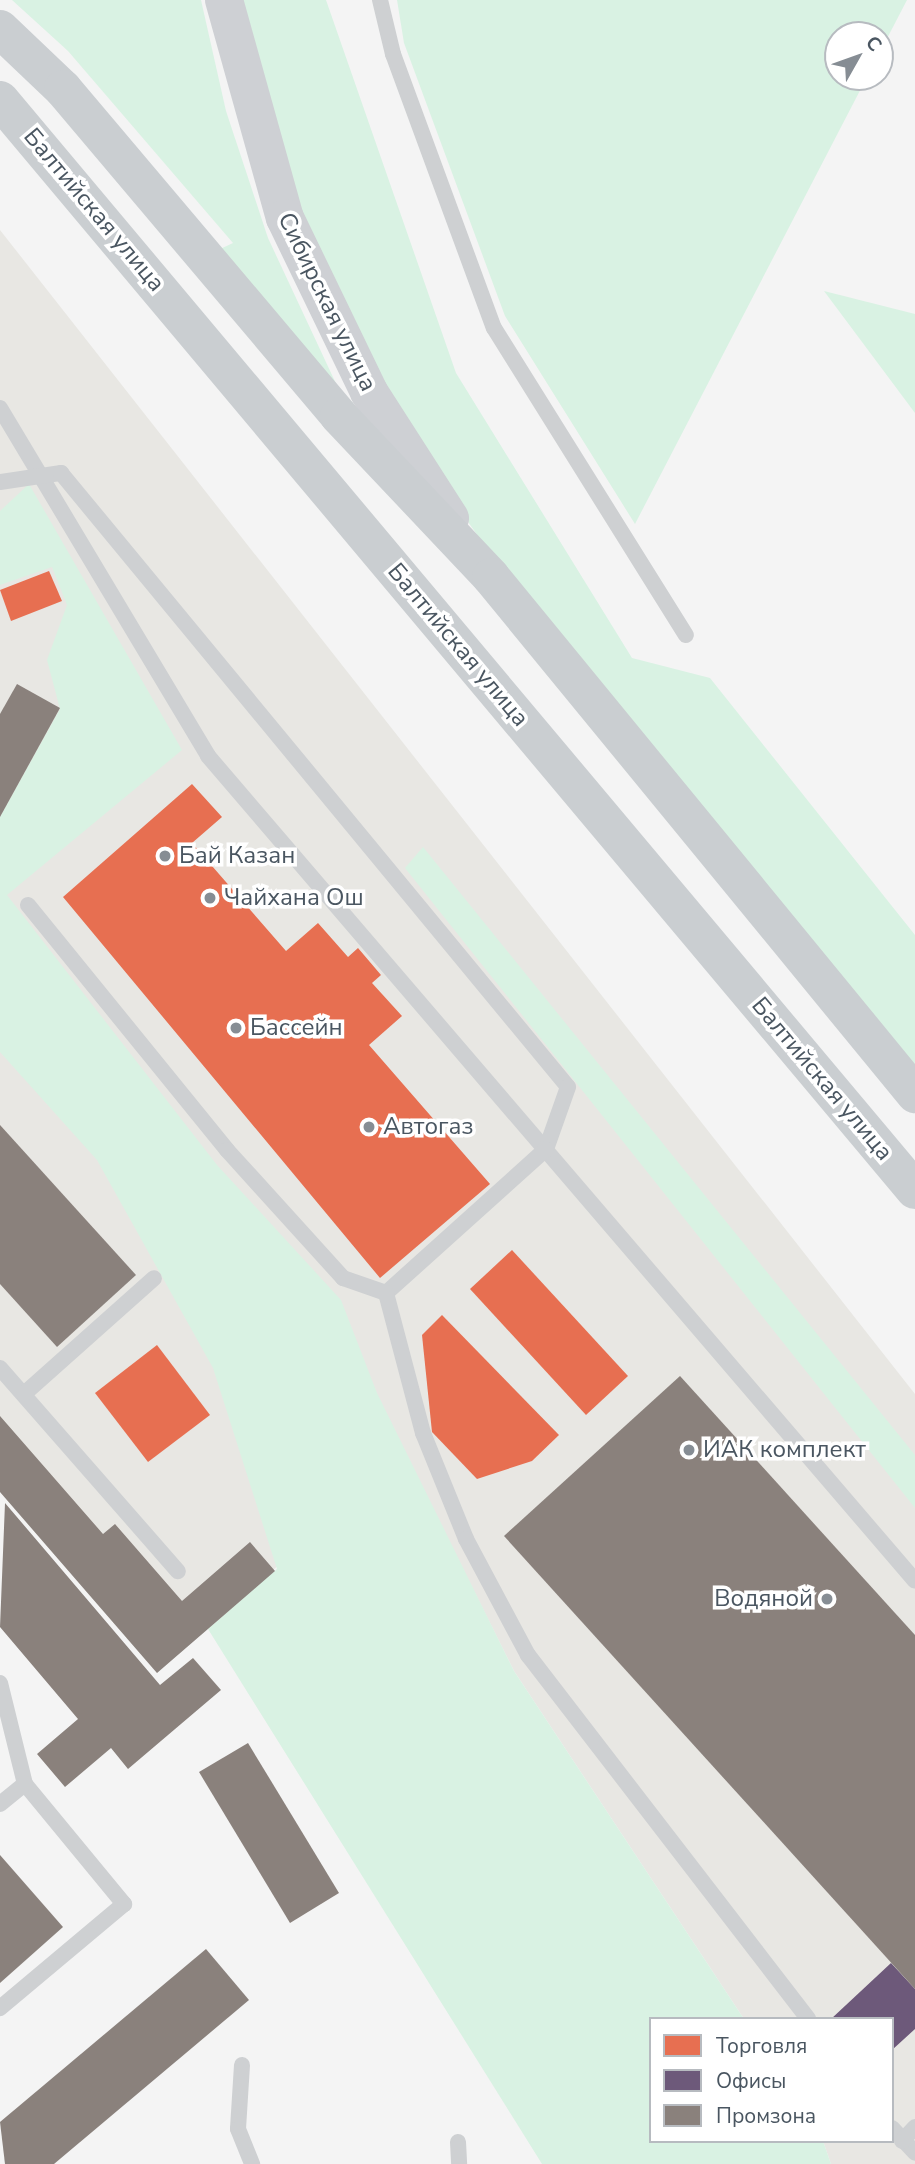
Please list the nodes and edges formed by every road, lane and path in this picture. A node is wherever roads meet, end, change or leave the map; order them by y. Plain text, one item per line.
1 (223, 0) edge
2 (380, 0) edge
3 (0, 29) edge
4 (0, 100) edge
5 (0, 408) edge
6 (37, 473) junction
7 (0, 482) edge
8 (491, 577) junction
9 (686, 635) dead end
10 (28, 905) dead end
11 (915, 1094) edge
12 (546, 1149) junction
13 (915, 1190) edge
14 (153, 1278) dead end
15 (386, 1293) junction
16 (0, 1367) edge
17 (23, 1394) junction
18 (178, 1571) dead end
19 (915, 1581) edge
20 (0, 1683) edge
21 (25, 1784) junction
22 (0, 1804) edge
23 (0, 2008) edge
24 (806, 2017) edge
25 (242, 2064) dead end
26 (915, 2127) edge
27 (897, 2135) edge
28 (458, 2142) dead end
29 (915, 2153) edge
30 (252, 2164) edge
31 (459, 2164) edge

1 - 8 main road, Сибирская улица
2 - 9 lane
3 - 8 main road
4 - 13 main road, Балтийская улица
5 - 6 lane
6 - 7 lane
6 - 12 lane
6 - 12 lane
8 - 11 main road
10 - 15 lane
12 - 15 lane
12 - 19 lane
14 - 17 lane
15 - 24 lane
16 - 17 lane
17 - 18 lane
20 - 21 lane
21 - 22 lane
21 - 23 lane
25 - 30 lane
26 - 27 lane
27 - 29 lane
28 - 31 lane

